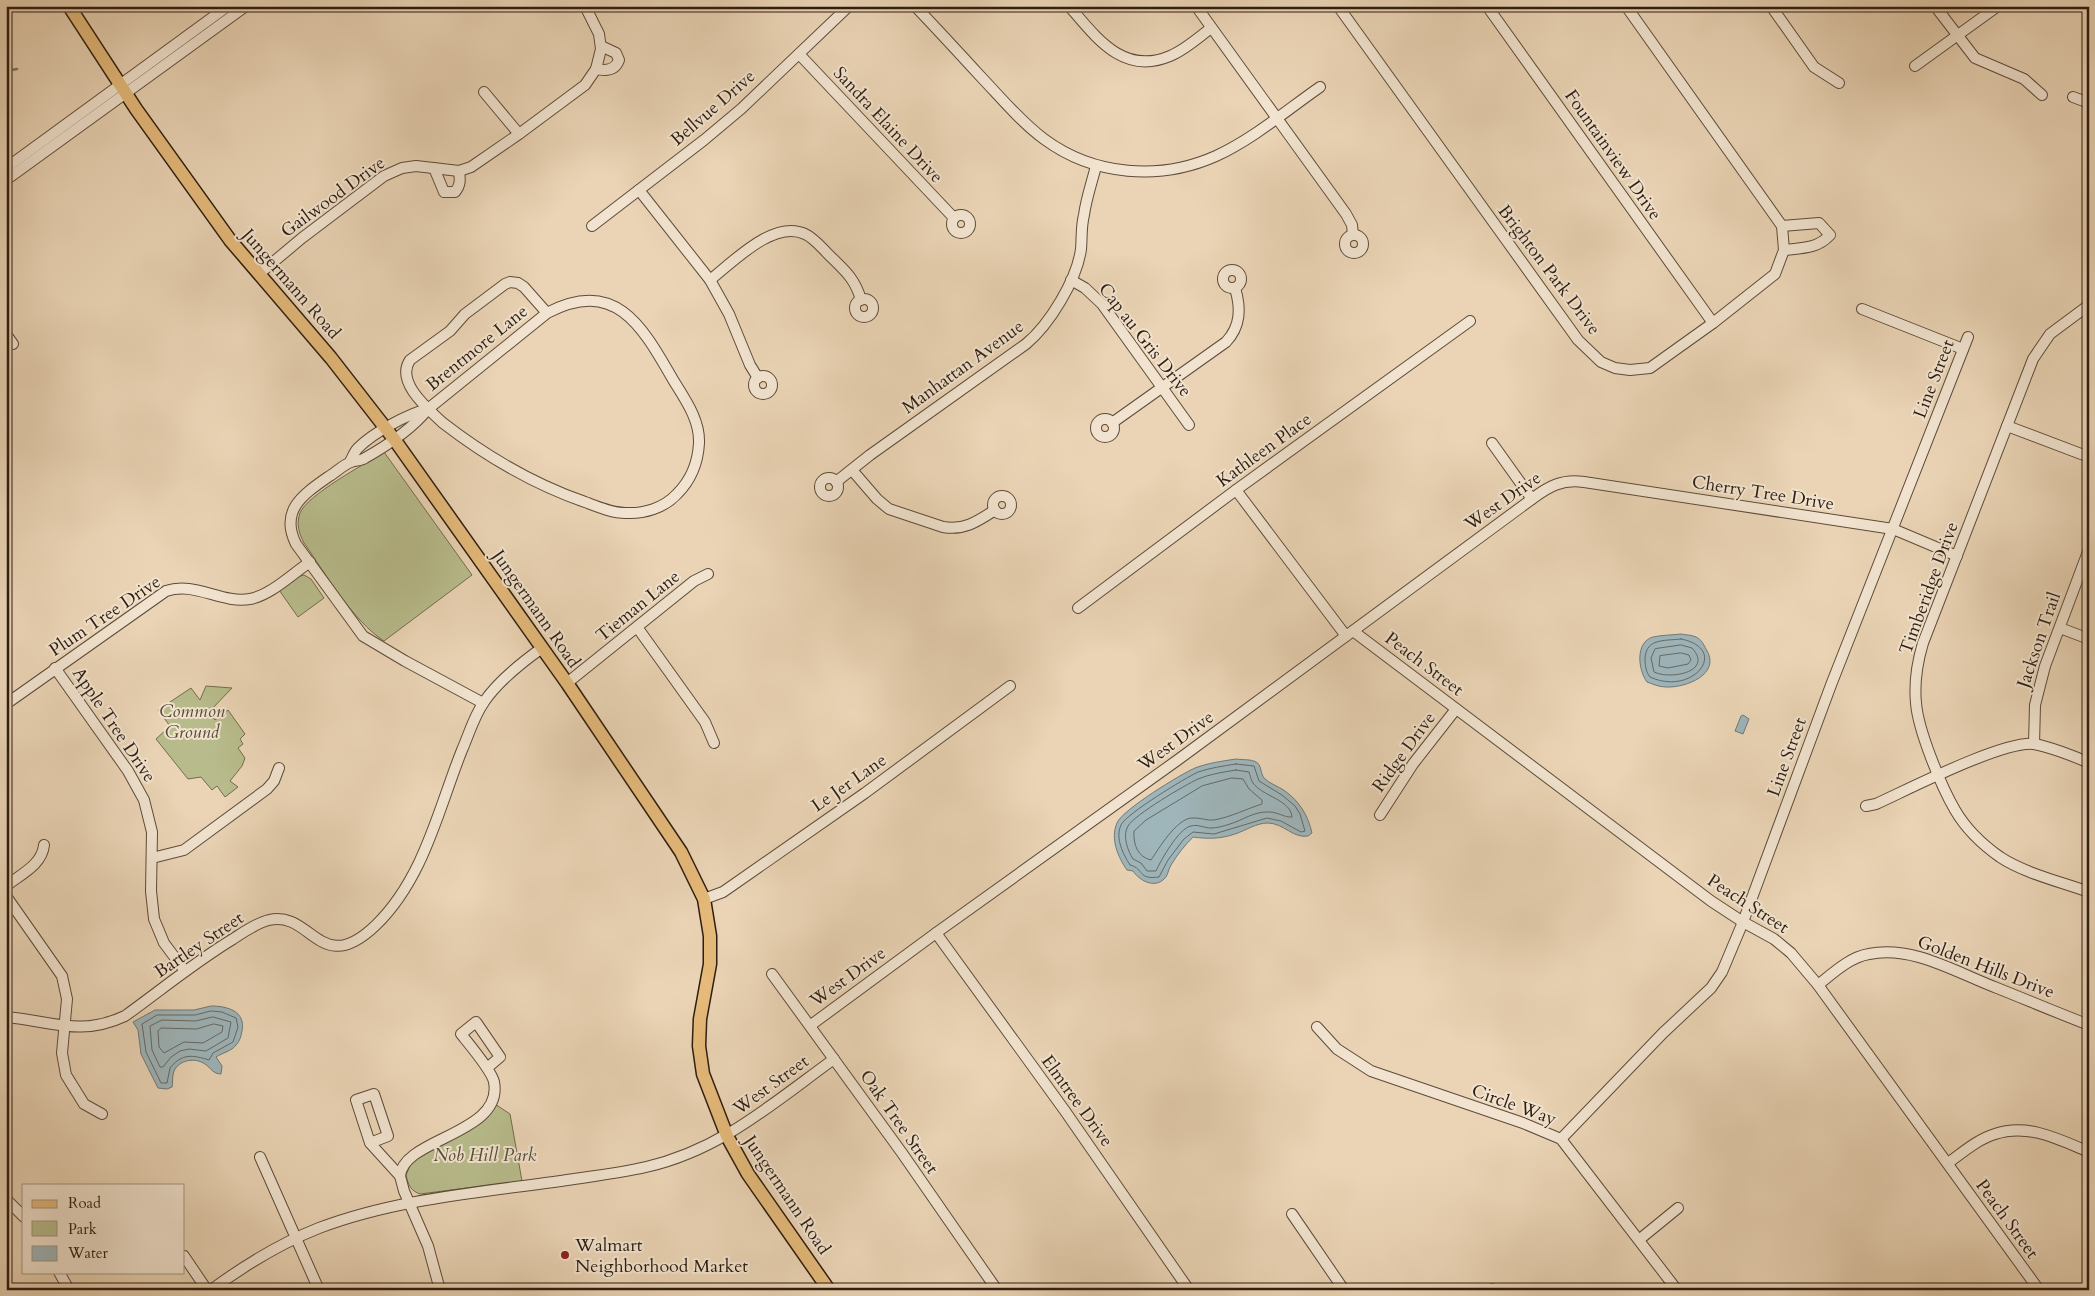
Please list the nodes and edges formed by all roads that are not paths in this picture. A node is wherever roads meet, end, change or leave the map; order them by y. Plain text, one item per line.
1 (69, 6) edge
2 (228, 6) edge
3 (246, 6) edge
4 (849, 6) edge
5 (915, 6) edge
6 (1069, 6) edge
7 (1196, 6) edge
8 (1338, 6) edge
9 (1487, 6) edge
10 (1626, 6) edge
11 (1771, 6) edge
12 (1935, 6) edge
13 (1998, 6) edge
14 (587, 10) dead end
15 (1211, 28) junction
16 (1957, 37) junction
17 (600, 46) junction
18 (799, 54) junction
19 (1915, 66) dead end
20 (596, 69) junction
21 (1839, 83) dead end
22 (1320, 87) dead end
23 (123, 90) junction
24 (484, 92) dead end
25 (2042, 95) dead end
26 (2074, 97) dead end
27 (2089, 103) edge
28 (1277, 117) junction
29 (518, 134) junction
30 (1096, 166) junction
31 (6, 168) edge
32 (434, 168) junction
33 (459, 171) junction
34 (6, 180) edge
35 (639, 190) junction
36 (954, 218) dead end
37 (592, 226) dead end
38 (1782, 226) junction
39 (1353, 235) dead end
40 (1784, 250) junction
41 (259, 274) junction
42 (710, 280) junction
43 (1070, 280) junction
44 (1235, 288) dead end
45 (861, 300) dead end
46 (2089, 305) edge
47 (1862, 309) dead end
48 (547, 313) junction
49 (1470, 321) dead end
50 (1713, 322) junction
51 (6, 334) edge
52 (1968, 337) dead end
53 (13, 344) dead end
54 (1963, 349) junction
55 (758, 378) dead end
56 (1162, 388) junction
57 (428, 408) junction
58 (1112, 423) dead end
59 (1189, 425) dead end
60 (2007, 426) junction
61 (390, 434) junction
62 (1492, 444) dead end
63 (2089, 457) edge
64 (852, 470) junction
65 (836, 482) dead end
66 (1560, 482) joint
67 (1236, 490) junction
68 (1532, 499) junction
69 (995, 510) dead end
70 (1893, 529) junction
71 (2089, 549) edge
72 (1957, 556) junction
73 (310, 562) junction
74 (708, 574) dead end
75 (1078, 608) dead end
76 (636, 627) junction
77 (2060, 628) junction
78 (1349, 634) junction
79 (2089, 639) edge
80 (542, 648) junction
81 (55, 668) junction
82 (566, 683) junction
83 (1010, 686) dead end
84 (483, 703) junction
85 (6, 704) edge
86 (1456, 709) junction
87 (714, 744) dead end
88 (2034, 744) junction
89 (2089, 763) edge
90 (279, 768) dead end
91 (1940, 775) junction
92 (1866, 806) dead end
93 (1380, 815) dead end
94 (44, 845) dead end
95 (152, 858) junction
96 (6, 886) edge
97 (2089, 892) edge
98 (6, 896) edge
99 (704, 899) junction
100 (1743, 922) junction
101 (936, 933) junction
102 (185, 971) junction
103 (772, 974) dead end
104 (1818, 985) junction
105 (6, 1017) edge
106 (811, 1025) junction
107 (2089, 1025) edge
108 (66, 1026) junction
109 (1317, 1027) dead end
110 (834, 1059) junction
111 (487, 1068) dead end
112 (102, 1114) dead end
113 (727, 1136) junction
114 (1561, 1139) junction
115 (370, 1143) junction
116 (2089, 1152) edge
117 (260, 1157) dead end
118 (1948, 1163) junction
119 (400, 1176) junction
120 (6, 1199) edge
121 (411, 1203) junction
122 (1678, 1208) dead end
123 (1292, 1214) dead end
124 (22, 1215) edge
125 (296, 1238) junction
126 (1640, 1240) junction
127 (185, 1257) edge
128 (59, 1274) edge
129 (69, 1290) edge
130 (207, 1290) edge
131 (211, 1290) edge
132 (319, 1290) edge
133 (440, 1290) edge
134 (829, 1290) edge
135 (997, 1290) edge
136 (1189, 1290) edge
137 (1344, 1290) edge
138 (1678, 1290) edge
139 (2039, 1290) edge

1 - 23 main road, Jungermann Road
2 - 23 street
3 - 23 street
4 - 18 street, Bellvue Drive
5 - 30 street
6 - 15 street
7 - 15 street
8 - 50 street, Brighton Park Drive
9 - 50 street, Fountainview Drive
10 - 38 street
11 - 21 street
12 - 16 street
13 - 16 street
14 - 17 street
15 - 28 street
16 - 19 street
16 - 25 street
17 - 20 street
17 - 20 street
18 - 35 street, Bellvue Drive
18 - 36 street, Sandra Elaine Drive
20 - 29 street
22 - 28 street
23 - 31 street
23 - 34 street
23 - 41 main road, Jungermann Road
24 - 29 street
26 - 27 street
28 - 30 street
28 - 39 street
29 - 33 street
30 - 43 street, Manhattan Avenue
32 - 33 street, Gailwood Drive
32 - 33 street
32 - 41 street, Gailwood Drive
35 - 37 street, Bellvue Drive
35 - 42 street
38 - 40 street, Brighton Park Drive
38 - 40 street
40 - 50 street, Brighton Park Drive
41 - 61 main road, Jungermann Road
42 - 45 street
42 - 55 street
43 - 56 street, Cap au Gris Drive
43 - 64 street, Manhattan Avenue
44 - 56 street
46 - 60 street, Timberidge Drive
47 - 54 street
48 - 57 street, Brentmore Lane
48 - 57 street, Brentmore Lane
48 - 57 street, Brentmore Lane
49 - 67 street, Kathleen Place
51 - 53 street
52 - 54 street, Line Street
54 - 70 street, Line Street
56 - 58 street
56 - 59 street, Cap au Gris Drive
57 - 61 street, Brentmore Lane
60 - 63 street
60 - 72 street, Timberidge Drive
61 - 73 street, Brentmore Lane
61 - 80 main road, Jungermann Road
62 - 68 street
64 - 65 street, Manhattan Avenue
64 - 69 street
66 - 68 street, West Drive
66 - 70 street, Cherry Tree Drive
67 - 75 street, Kathleen Place
67 - 78 street
68 - 78 street, West Drive
70 - 72 street, Cherry Tree Drive
70 - 100 street, Line Street
71 - 77 street, Jackson Trail
72 - 91 street, Timberidge Drive
73 - 81 street, Plum Tree Drive
73 - 84 street, Brentmore Lane
74 - 76 street, Tieman Lane
76 - 82 street, Tieman Lane
76 - 87 street
77 - 79 street
77 - 88 street, Jackson Trail
78 - 86 street, Peach Street
78 - 101 street, West Drive
80 - 82 main road, Jungermann Road
80 - 84 street, Bartley Street
81 - 85 street, Plum Tree Drive
81 - 95 street, Apple Tree Drive
82 - 99 main road, Jungermann Road
83 - 99 street, Le Jer Lane
84 - 102 street, Bartley Street
86 - 93 street, Ridge Drive
86 - 100 street, Peach Street
88 - 89 street
88 - 91 street
90 - 95 street
91 - 92 street
91 - 97 street, Timberidge Drive
94 - 96 street
95 - 102 street, Apple Tree Drive
98 - 108 street
99 - 113 main road, Jungermann Road
100 - 104 street, Peach Street
100 - 114 street, Line Street
101 - 106 street, West Drive
101 - 136 street, Elmtree Drive
102 - 108 street, Bartley Street
103 - 106 street, Oak Tree Street
104 - 107 street, Golden Hills Drive
104 - 118 street, Peach Street
105 - 108 street, Bartley Street
106 - 110 street, Oak Tree Street
108 - 112 street
109 - 114 street, Circle Way
110 - 113 street, West Street
110 - 135 street, Oak Tree Street
111 - 119 street
113 - 121 street, West Street
113 - 134 main road, Jungermann Road
114 - 126 street, Circle Way
115 - 115 street
115 - 119 street
116 - 118 street
117 - 125 street
118 - 139 street, Peach Street
119 - 121 street
120 - 124 street
121 - 125 street, West Street
121 - 133 street
122 - 126 street
123 - 137 street
125 - 131 street, West Street
125 - 132 street
126 - 138 street, Circle Way
127 - 130 street
128 - 129 street

